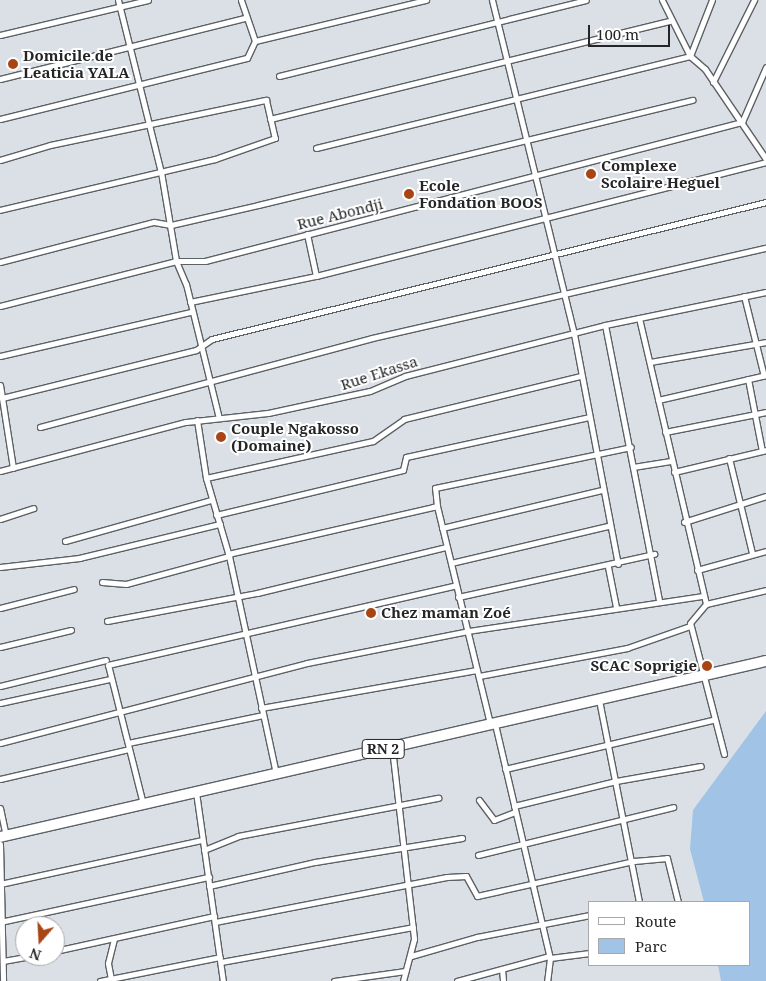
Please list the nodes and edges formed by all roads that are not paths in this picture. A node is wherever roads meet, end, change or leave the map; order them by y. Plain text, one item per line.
1 (118, 0) edge
2 (148, 0) edge
3 (243, 0) edge
4 (426, 0) edge
5 (492, 0) edge
6 (586, 0) edge
7 (662, 0) edge
8 (712, 0) edge
9 (754, 0) edge
10 (120, 6) junction
11 (244, 18) junction
12 (670, 21) junction
13 (498, 22) junction
14 (0, 35) edge
15 (255, 41) junction
16 (130, 45) junction
17 (690, 56) junction
18 (507, 62) junction
19 (766, 67) edge
20 (279, 76) dead end
21 (0, 79) edge
22 (713, 82) junction
23 (137, 83) junction
24 (692, 100) dead end
25 (517, 102) junction
26 (0, 119) edge
27 (270, 120) junction
28 (742, 122) junction
29 (148, 123) junction
30 (527, 140) junction
31 (316, 148) dead end
32 (0, 160) edge
33 (766, 161) edge
34 (161, 172) junction
35 (536, 178) junction
36 (766, 202) edge
37 (0, 210) edge
38 (545, 217) junction
39 (171, 225) junction
40 (307, 234) junction
41 (766, 249) edge
42 (554, 256) junction
43 (176, 261) junction
44 (0, 262) edge
45 (316, 276) junction
46 (766, 292) edge
47 (744, 296) junction
48 (562, 297) junction
49 (190, 302) junction
50 (0, 306) edge
51 (191, 312) junction
52 (639, 318) junction
53 (605, 325) junction
54 (574, 334) junction
55 (766, 342) edge
56 (757, 344) junction
57 (200, 345) junction
58 (0, 356) edge
59 (650, 362) junction
60 (582, 376) junction
61 (765, 376) edge
62 (748, 380) junction
63 (208, 382) junction
64 (0, 385) edge
65 (2, 398) junction
66 (658, 400) junction
67 (766, 412) edge
68 (755, 415) junction
69 (589, 417) junction
70 (219, 418) junction
71 (197, 420) junction
72 (7, 421) junction
73 (0, 422) edge
74 (40, 426) dead end
75 (666, 432) junction
76 (631, 448) junction
77 (764, 450) edge
78 (594, 455) junction
79 (729, 458) junction
80 (671, 461) junction
81 (633, 467) junction
82 (13, 468) junction
83 (0, 471) edge
84 (674, 472) junction
85 (206, 478) junction
86 (602, 490) junction
87 (766, 496) edge
88 (211, 500) junction
89 (437, 506) junction
90 (740, 506) junction
91 (34, 508) dead end
92 (216, 515) junction
93 (0, 519) edge
94 (684, 522) junction
95 (220, 524) junction
96 (608, 526) junction
97 (442, 528) junction
98 (65, 541) dead end
99 (446, 546) junction
100 (766, 551) edge
101 (752, 552) junction
102 (654, 554) junction
103 (229, 555) junction
104 (451, 563) junction
105 (618, 564) junction
106 (0, 567) edge
107 (608, 567) junction
108 (697, 570) junction
109 (102, 582) dead end
110 (456, 585) junction
111 (74, 589) dead end
112 (766, 590) edge
113 (702, 596) junction
114 (238, 597) junction
115 (458, 597) junction
116 (659, 600) junction
117 (706, 604) junction
118 (616, 607) junction
119 (0, 608) edge
120 (107, 621) dead end
121 (690, 626) junction
122 (71, 630) dead end
123 (468, 631) junction
124 (245, 632) junction
125 (0, 647) edge
126 (106, 660) dead end
127 (766, 661) edge
128 (477, 670) junction
129 (479, 676) junction
130 (700, 676) junction
131 (254, 677) junction
132 (110, 679) junction
133 (0, 686) edge
134 (599, 699) junction
135 (0, 703) edge
136 (261, 708) junction
137 (118, 712) junction
138 (264, 715) junction
139 (713, 720) junction
140 (492, 724) junction
141 (0, 743) edge
142 (608, 744) junction
143 (128, 746) junction
144 (392, 747) junction
145 (724, 754) dead end
146 (701, 766) dead end
147 (505, 769) junction
148 (276, 774) junction
149 (0, 780) edge
150 (616, 781) junction
151 (196, 792) junction
152 (438, 798) dead end
153 (479, 800) dead end
154 (400, 803) junction
155 (143, 804) junction
156 (673, 807) dead end
157 (0, 808) edge
158 (515, 809) junction
159 (625, 820) junction
160 (462, 838) dead end
161 (2, 839) edge
162 (202, 840) junction
163 (523, 845) junction
164 (402, 847) junction
165 (204, 850) junction
166 (478, 855) dead end
167 (634, 861) junction
168 (209, 877) junction
169 (1, 884) edge
170 (532, 884) junction
171 (406, 885) junction
172 (209, 886) junction
173 (639, 901) edge
174 (678, 901) edge
175 (588, 915) edge
176 (215, 919) junction
177 (1, 922) edge
178 (542, 924) junction
179 (412, 928) junction
180 (114, 939) junction
181 (65, 949) edge
182 (588, 953) edge
183 (411, 956) junction
184 (550, 957) junction
185 (15, 960) edge
186 (220, 960) junction
187 (2, 964) edge
188 (502, 969) junction
189 (406, 971) junction
190 (111, 979) junction
191 (3, 981) edge
192 (100, 981) edge
193 (223, 981) edge
194 (334, 981) edge
195 (403, 981) edge
196 (458, 981) edge
197 (503, 981) edge
198 (547, 981) edge

1 - 10 street
2 - 10 street
3 - 11 street
4 - 15 street
5 - 13 street
6 - 13 street
7 - 12 street
8 - 17 street
9 - 22 street
10 - 14 street
10 - 16 street
11 - 15 street
11 - 16 street
12 - 17 street
12 - 18 street
13 - 18 street
13 - 20 street
15 - 23 street
16 - 21 street
16 - 23 street
17 - 22 street
17 - 25 street
18 - 25 street
18 - 27 street
19 - 28 street
22 - 28 street
23 - 26 street
23 - 29 street
24 - 30 street
25 - 30 street
25 - 31 street
27 - 29 street
27 - 34 street
28 - 33 street
28 - 35 street, Rue Abondji
29 - 32 street
29 - 34 street
30 - 35 street
30 - 39 street
33 - 38 street
34 - 37 street
34 - 39 street
35 - 38 street
35 - 40 street, Rue Abondji
36 - 42 street
38 - 42 street
38 - 45 street
39 - 43 street
39 - 44 street
40 - 43 street, Rue Abondji
40 - 45 street
41 - 48 street
42 - 48 street
42 - 57 street
43 - 49 street
43 - 50 street, Rue Abondji
45 - 49 street
46 - 47 street, Rue Ekassa
47 - 52 street, Rue Ekassa
47 - 56 street
48 - 54 street
48 - 63 street
49 - 51 street
51 - 57 street
51 - 58 street
52 - 53 street, Rue Ekassa
52 - 59 street
53 - 54 street, Rue Ekassa
53 - 76 street
54 - 60 street
54 - 70 street, Rue Ekassa
55 - 56 street
56 - 59 street
56 - 61 street
57 - 63 street
57 - 65 street
59 - 66 street
60 - 69 street
60 - 85 street
61 - 62 street
62 - 66 street
62 - 68 street
63 - 70 street
63 - 74 street
64 - 65 street
65 - 72 street
66 - 75 street
67 - 68 street
68 - 75 street
68 - 77 street
69 - 78 street
69 - 92 street
70 - 71 street, Rue Ekassa
71 - 82 street, Rue Ekassa
71 - 85 street
72 - 73 street
72 - 82 street
75 - 80 street
76 - 78 street
76 - 81 street
77 - 79 street
78 - 86 street
78 - 89 street
79 - 84 street
79 - 90 street
80 - 81 street
80 - 84 street
81 - 102 street
82 - 83 street, Rue Ekassa
84 - 94 street
85 - 88 street
86 - 96 street
86 - 97 street
87 - 90 street
88 - 92 street
88 - 98 street
89 - 97 street
89 - 103 street
90 - 94 street
90 - 101 street
91 - 93 street
92 - 95 street
94 - 108 street
95 - 103 street
95 - 106 street
96 - 104 street
96 - 105 street
97 - 99 street
99 - 104 street
99 - 114 street
100 - 101 street
101 - 108 street
102 - 105 street
102 - 116 street
103 - 109 street
103 - 114 street
104 - 110 street
105 - 107 street
107 - 115 street
107 - 118 street
108 - 113 street
110 - 115 street
110 - 124 street
111 - 119 street
112 - 117 street
113 - 116 street
113 - 117 street
114 - 120 street
114 - 124 street
115 - 123 street
116 - 118 street
117 - 121 street
118 - 123 street
121 - 129 street
121 - 130 street
122 - 125 street
123 - 128 street
123 - 131 street
124 - 131 street
124 - 132 street
126 - 133 street
127 - 130 highway, RN 2
128 - 129 street
128 - 136 street
129 - 140 street
130 - 134 highway, RN 2
130 - 139 street
131 - 136 street
131 - 137 street
132 - 135 street
132 - 137 street
134 - 140 highway, RN 2
134 - 142 street
136 - 138 street
137 - 141 street
137 - 143 street
138 - 143 street
138 - 148 street
139 - 142 street
139 - 145 street
140 - 144 highway, RN 2
140 - 147 street
142 - 147 street
142 - 150 street
143 - 149 street
143 - 155 street
144 - 148 highway, RN 2
144 - 154 street
146 - 150 street
147 - 158 street
148 - 151 highway, RN 2
150 - 158 street
150 - 159 street
151 - 155 highway, RN 2
151 - 162 street
152 - 154 street
153 - 158 street
154 - 164 street
154 - 165 street
155 - 161 highway, RN 2
156 - 159 street
157 - 161 street
158 - 163 street
159 - 163 street
159 - 167 street
160 - 164 street
161 - 169 street
162 - 165 street
162 - 169 street
163 - 166 street
163 - 170 street
164 - 171 street
164 - 172 street
165 - 168 street
167 - 170 street
167 - 173 street
167 - 174 street
168 - 172 street
168 - 177 street
169 - 177 street
170 - 171 street
170 - 178 street
171 - 176 street
171 - 179 street
172 - 176 street
175 - 178 street
176 - 180 street
176 - 186 street
177 - 187 street
178 - 183 street
178 - 184 street
179 - 183 street
179 - 186 street
180 - 181 street
180 - 190 street
182 - 184 street
183 - 189 street
184 - 188 street
184 - 198 street
185 - 187 street
186 - 190 street
186 - 193 street
187 - 191 street
188 - 196 street
188 - 197 street
189 - 194 street
189 - 195 street
190 - 192 street

